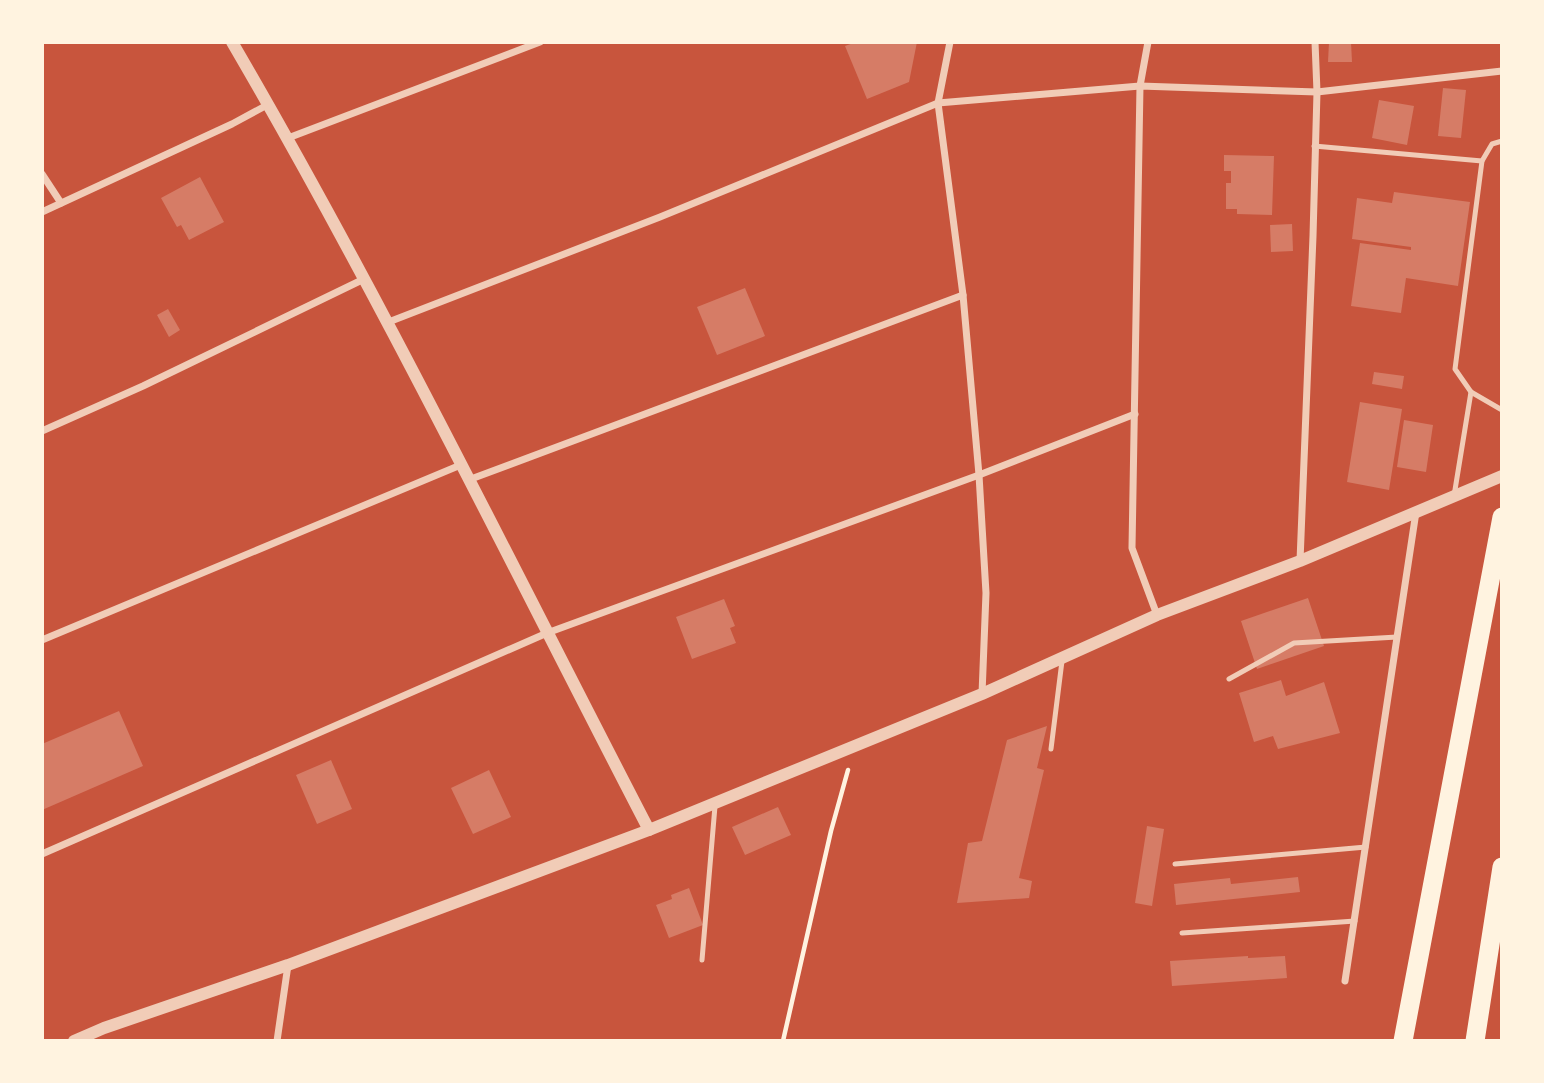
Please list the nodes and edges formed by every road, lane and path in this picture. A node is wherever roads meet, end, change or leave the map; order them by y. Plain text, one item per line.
1 (232, 42) edge
2 (540, 42) edge
3 (950, 42) edge
4 (1148, 42) edge
5 (1315, 42) edge
6 (1502, 71) edge
7 (1140, 86) junction
8 (1317, 92) junction
9 (938, 103) junction
10 (269, 104) junction
11 (288, 138) junction
12 (1502, 141) edge
13 (1314, 146) junction
14 (1482, 162) junction
15 (42, 174) edge
16 (61, 203) junction
17 (42, 212) edge
18 (365, 279) junction
19 (963, 295) junction
20 (386, 323) junction
21 (1471, 392) junction
22 (1502, 410) edge
23 (1135, 414) junction
24 (42, 431) edge
25 (463, 464) junction
26 (979, 475) junction
27 (1502, 476) edge
28 (471, 479) junction
29 (1454, 497) junction
30 (1416, 512) junction
31 (1502, 517) edge
32 (1300, 561) junction
33 (1157, 615) junction
34 (547, 634) junction
35 (1397, 638) junction
36 (42, 640) edge
37 (1063, 658) junction
38 (1229, 679) dead end
39 (982, 694) junction
40 (855, 746) junction
41 (1051, 749) dead end
42 (715, 803) junction
43 (649, 830) junction
44 (1366, 847) junction
45 (42, 854) edge
46 (1175, 864) dead end
47 (1502, 867) edge
48 (1355, 921) junction
49 (1182, 933) dead end
50 (702, 960) dead end
51 (288, 965) junction
52 (1345, 981) dead end
53 (74, 1041) edge
54 (277, 1041) edge
55 (783, 1041) edge
56 (1403, 1041) edge
57 (1475, 1041) edge

1 - 10 street
2 - 11 street
3 - 9 street
4 - 7 street
5 - 8 street
6 - 8 street
7 - 8 street
7 - 9 street
7 - 23 street
8 - 13 street
9 - 19 street
9 - 20 street
10 - 11 street
10 - 16 street
11 - 18 street
12 - 14 lane
13 - 14 lane
13 - 32 street
14 - 21 lane
15 - 16 street
16 - 17 street
18 - 20 street
18 - 24 street
19 - 26 street
19 - 28 street
20 - 25 street
21 - 22 lane
21 - 29 lane
23 - 26 street
23 - 33 street
25 - 28 street
25 - 36 street
26 - 34 street
26 - 39 street
27 - 29 street
28 - 34 street
29 - 30 street
30 - 32 street
30 - 35 street
31 - 56 highway
32 - 33 street
33 - 37 street
34 - 43 street
34 - 45 street
35 - 38 lane
35 - 44 street
37 - 39 street
37 - 41 lane
39 - 40 street
40 - 42 street
40 - 55 path
42 - 43 street
42 - 50 lane
43 - 51 street
44 - 46 lane
44 - 48 street
47 - 57 highway
48 - 49 lane
48 - 52 street
51 - 53 street
51 - 54 street

